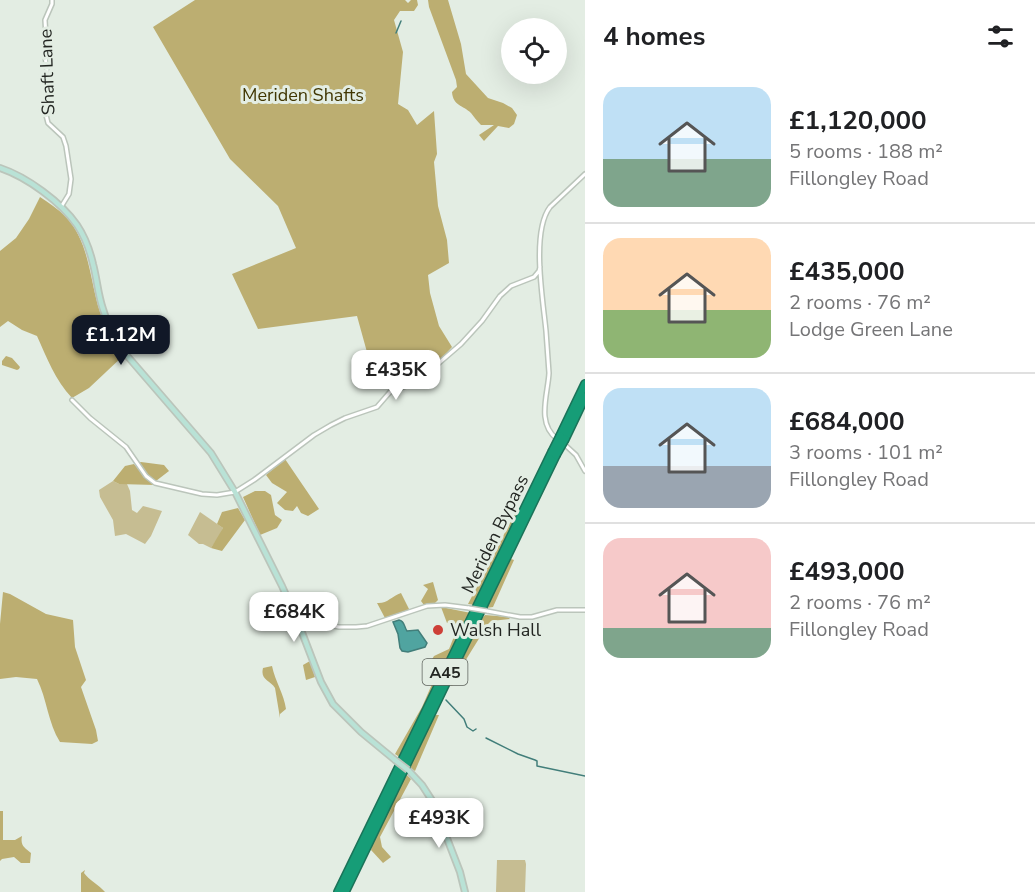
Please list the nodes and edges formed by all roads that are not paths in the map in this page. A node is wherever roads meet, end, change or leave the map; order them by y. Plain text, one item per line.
1 (52, 0) edge
2 (0, 168) edge
3 (585, 174) edge
4 (61, 207) junction
5 (540, 267) junction
6 (534, 277) junction
7 (541, 281) junction
8 (585, 384) edge
9 (585, 397) edge
10 (72, 400) dead end
11 (562, 437) junction
12 (554, 454) junction
13 (585, 471) edge
14 (235, 492) junction
15 (585, 610) edge
16 (298, 622) junction
17 (338, 892) edge
18 (345, 892) edge
19 (465, 892) edge

1 - 4 street, Shaft Lane
2 - 4 main road
3 - 5 street
4 - 14 main road
5 - 6 street
5 - 7 street
6 - 7 street
6 - 14 street
7 - 13 street
8 - 11 highway, Meriden Bypass / A45
9 - 11 highway, Meriden Bypass / A45
10 - 14 street
11 - 12 highway, Meriden Bypass / A45, bridge
12 - 17 highway, Meriden Bypass / A45
12 - 18 highway, Meriden Bypass / A45
14 - 16 main road
15 - 16 street, bridge
16 - 19 main road, bridge

